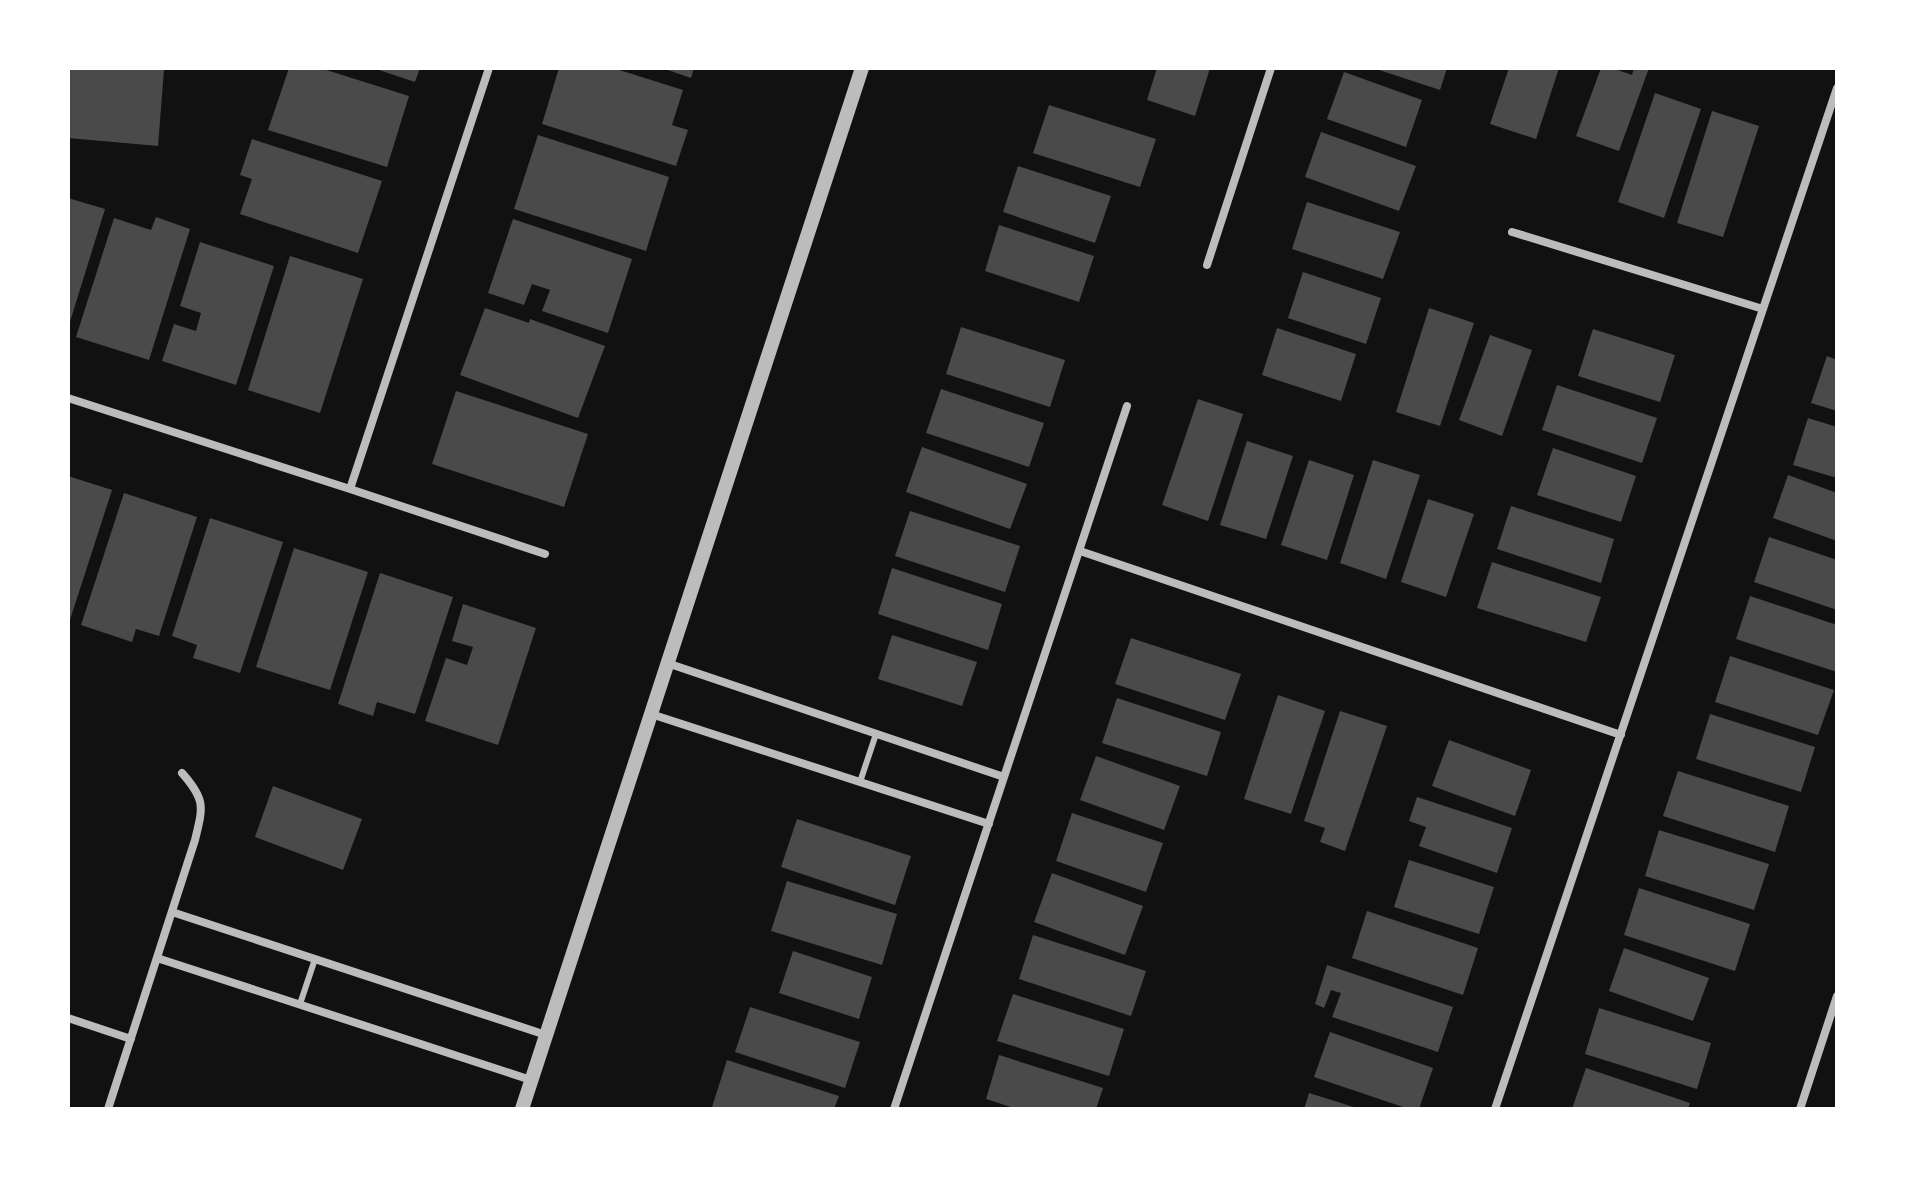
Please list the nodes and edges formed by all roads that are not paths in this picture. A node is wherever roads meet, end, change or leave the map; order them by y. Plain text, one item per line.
1 (489, 68) edge
2 (862, 68) edge
3 (1271, 68) edge
4 (1837, 88) edge
5 (1512, 232) dead end
6 (1207, 265) dead end
7 (1763, 309) junction
8 (68, 398) edge
9 (1127, 406) dead end
10 (350, 489) junction
11 (1080, 551) junction
12 (545, 554) dead end
13 (667, 663) junction
14 (651, 714) junction
15 (876, 734) junction
16 (1621, 735) junction
17 (182, 773) dead end
18 (1004, 777) junction
19 (860, 782) junction
20 (989, 824) junction
21 (172, 912) junction
22 (157, 958) junction
23 (315, 959) junction
24 (1837, 996) edge
25 (300, 1004) junction
26 (68, 1018) edge
27 (546, 1035) junction
28 (131, 1039) junction
29 (531, 1080) junction
30 (108, 1109) edge
31 (522, 1109) edge
32 (894, 1109) edge
33 (1495, 1109) edge
34 (1800, 1109) edge

1 - 10 street
2 - 13 street
3 - 6 street
4 - 7 street
5 - 7 street
7 - 16 street
8 - 10 street
9 - 11 street
10 - 12 street
11 - 16 street
11 - 18 street
13 - 14 street
13 - 15 street
14 - 19 street
14 - 27 street
15 - 18 street
15 - 19 lane
16 - 33 street
17 - 21 street
18 - 20 street
19 - 20 street
20 - 32 street
21 - 22 street
21 - 23 street
22 - 25 street
22 - 28 street
23 - 25 lane
23 - 27 street
24 - 34 street
25 - 29 street
26 - 28 street
27 - 29 street
28 - 30 street
29 - 31 street

